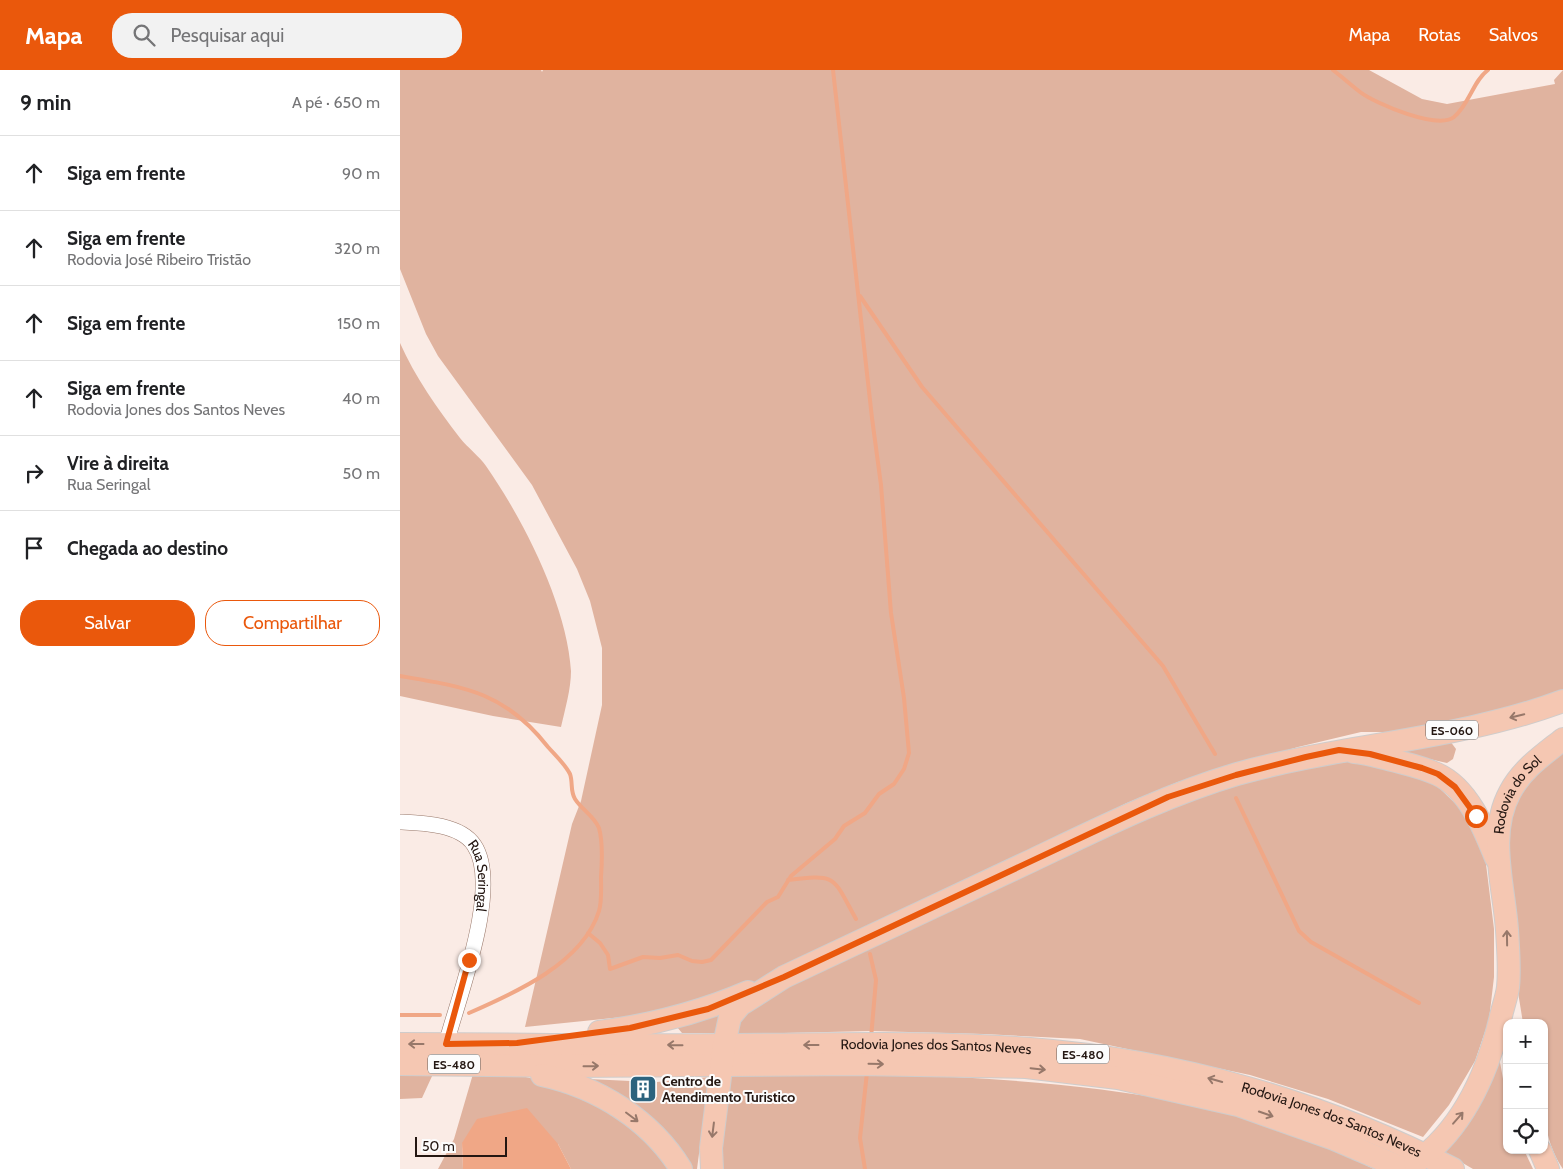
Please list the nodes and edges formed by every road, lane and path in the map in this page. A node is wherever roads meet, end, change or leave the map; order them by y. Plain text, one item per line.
1 (1563, 700) edge
2 (1563, 739) edge
3 (1339, 750) junction
4 (400, 822) edge
5 (1498, 863) junction
6 (784, 977) junction
7 (1508, 987) junction
8 (1512, 1019) edge
9 (517, 1043) junction
10 (400, 1044) edge
11 (446, 1044) junction
12 (723, 1055) junction
13 (400, 1064) edge
14 (507, 1066) junction
15 (1542, 1154) edge
16 (1426, 1155) junction
17 (681, 1169) edge
18 (712, 1169) edge
19 (1405, 1169) edge
20 (1453, 1169) edge
21 (1548, 1169) edge

1 -> 3 main road, ES-060
2 - 5 main road, Rodovia do Sol
3 - 5 main road
3 - 6 main road, ES-060
4 - 11 street, Rua Seringal
7 -> 5 main road
6 - 9 main road
6 - 12 main road, ES-060
7 - 8 main road
16 -> 7 main road
9 - 11 main road, Rodovia Jones dos Santos Neves / ES-480
12 -> 9 main road, Rodovia Jones dos Santos Neves / ES-480
11 -> 10 main road, Rodovia Jones dos Santos Neves / ES-480
14 -> 12 main road, Rodovia Jones dos Santos Neves / ES-480
16 -> 12 main road, Rodovia Jones dos Santos Neves / ES-480
12 -> 18 main road, ES-060
12 -> 19 main road, Rodovia Jones dos Santos Neves / ES-480
13 - 14 main road, Rodovia Jones dos Santos Neves / ES-480
14 -> 17 main road
15 - 21 main road
16 - 19 main road
16 - 20 main road, Rodovia Jones dos Santos Neves / ES-480

